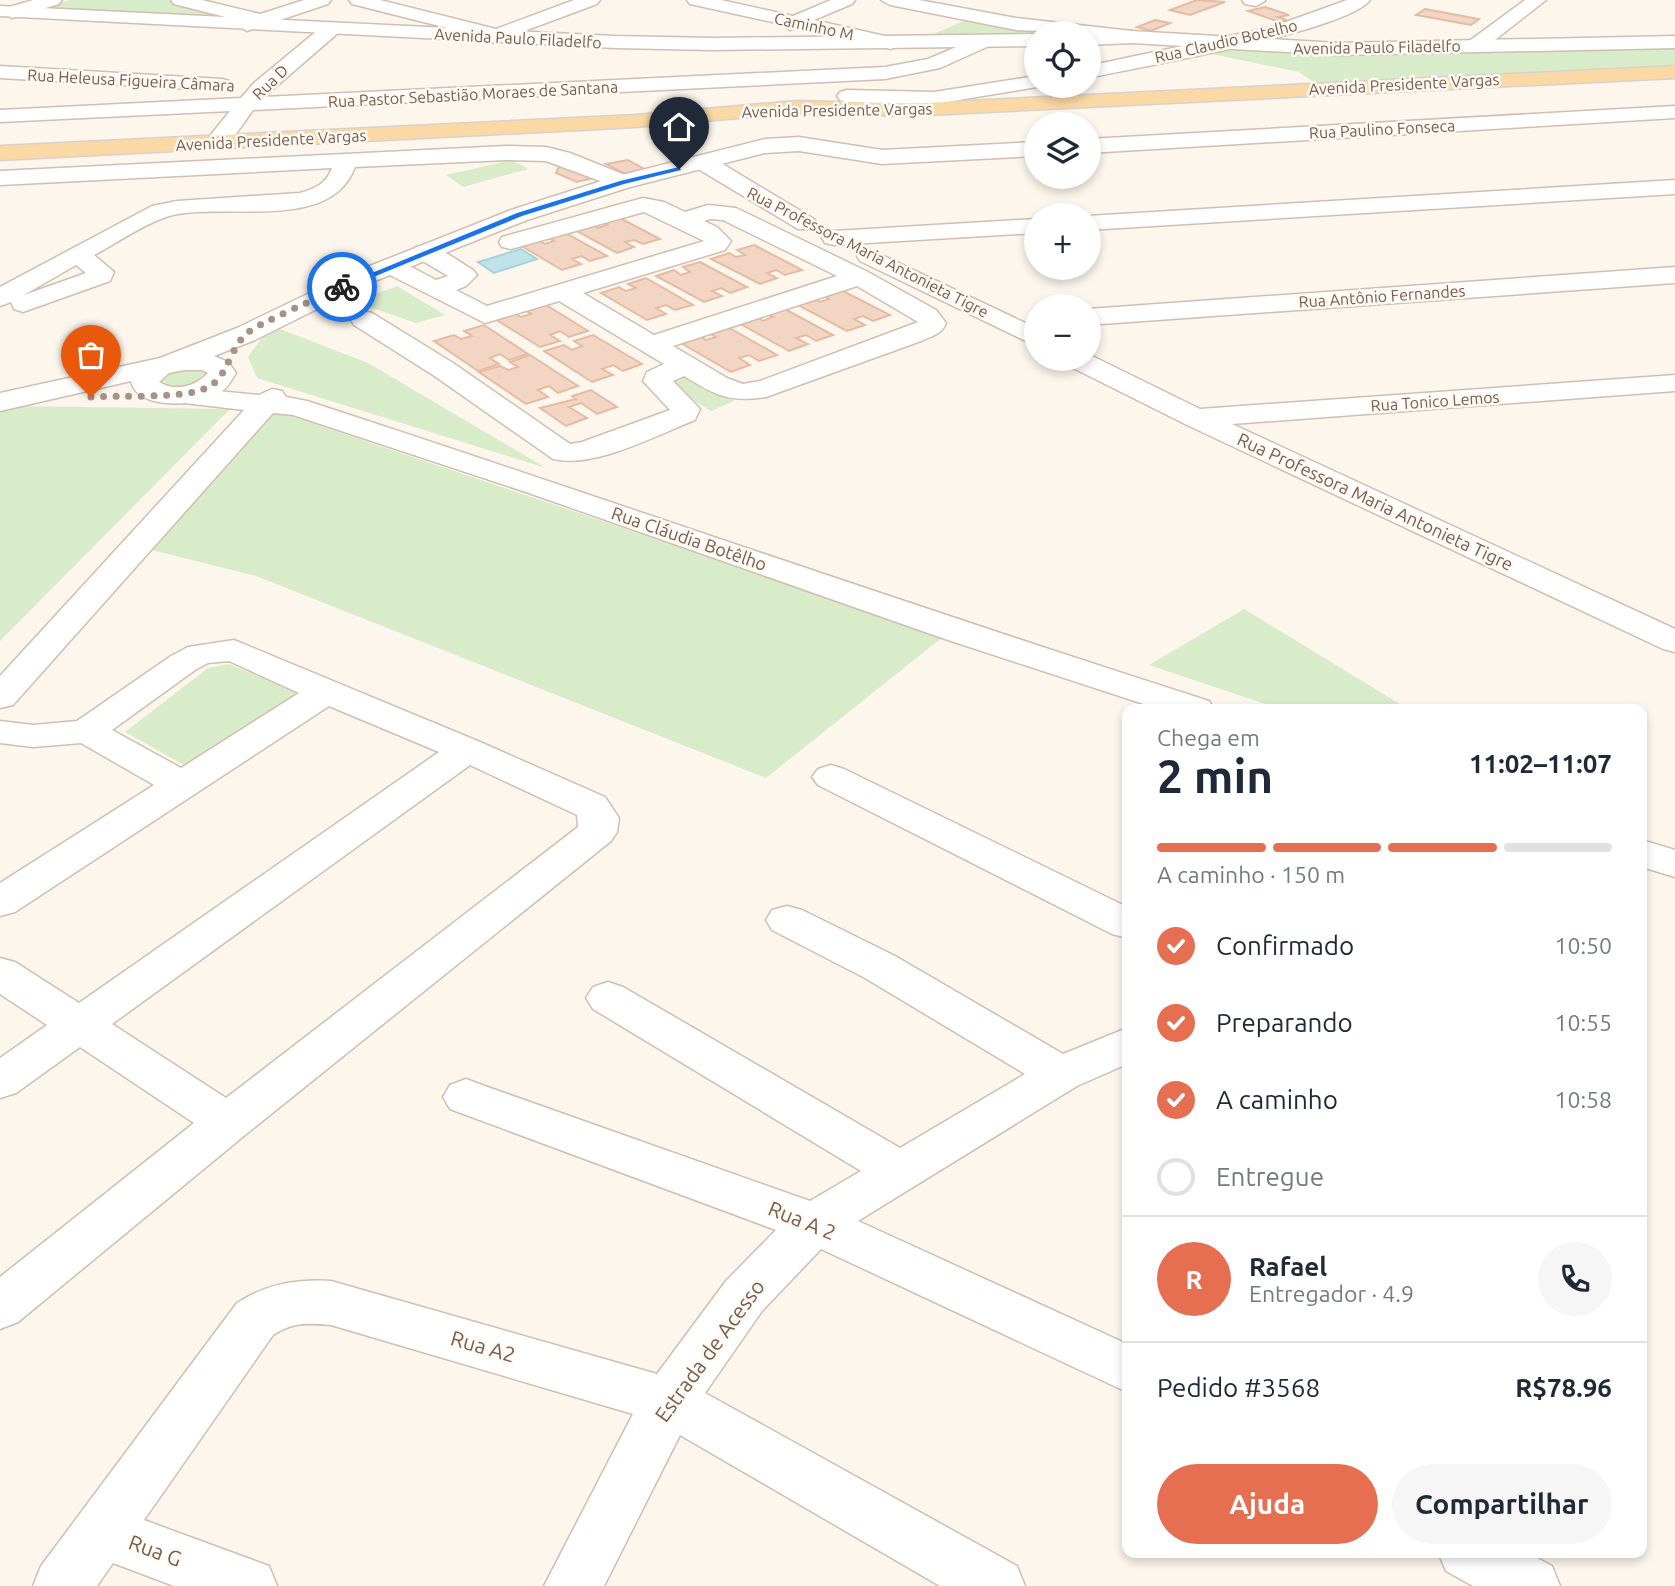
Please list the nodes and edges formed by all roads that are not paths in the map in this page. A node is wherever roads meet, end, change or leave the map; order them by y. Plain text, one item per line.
1 (180, 0) edge
2 (358, 0) edge
3 (590, 0) edge
4 (846, 0) edge
5 (890, 0) edge
6 (1004, 0) edge
7 (1361, 0) edge
8 (1537, 0) edge
9 (40, 1) edge
10 (708, 1) edge
11 (318, 2) edge
12 (447, 4) dead end
13 (6, 11) edge
14 (414, 15) junction
15 (965, 16) junction
16 (253, 22) junction
17 (796, 22) junction
18 (309, 28) junction
19 (331, 29) junction
20 (495, 36) junction
21 (1132, 37) junction
22 (1101, 38) edge
23 (1024, 40) edge
24 (982, 42) junction
25 (1672, 42) edge
26 (902, 43) junction
27 (738, 44) junction
28 (1216, 44) junction
29 (1475, 46) junction
30 (933, 64) junction
31 (1101, 69) edge
32 (0, 72) edge
33 (1675, 72) edge
34 (847, 76) junction
35 (1024, 84) edge
36 (261, 87) junction
37 (1675, 87) edge
38 (817, 102) junction
39 (247, 105) junction
40 (1675, 112) edge
41 (0, 116) edge
42 (715, 121) junction
43 (598, 131) junction
44 (216, 142) junction
45 (1101, 145) edge
46 (1024, 150) edge
47 (0, 153) edge
48 (346, 161) junction
49 (0, 162) edge
50 (696, 164) junction
51 (0, 178) edge
52 (622, 182) junction
53 (1675, 187) edge
54 (683, 220) junction
55 (1101, 222) edge
56 (1024, 227) edge
57 (834, 238) junction
58 (511, 242) dead end
59 (425, 252) junction
60 (78, 257) junction
61 (391, 266) junction
62 (1675, 275) edge
63 (859, 277) junction
64 (433, 289) junction
65 (562, 292) junction
66 (0, 298) edge
67 (0, 312) edge
68 (485, 316) junction
69 (1101, 316) edge
70 (363, 319) dead end
71 (1024, 322) edge
72 (1006, 323) junction
73 (455, 325) dead end
74 (1024, 332) edge
75 (246, 334) junction
76 (650, 345) junction
77 (685, 365) junction
78 (1101, 371) edge
79 (222, 372) junction
80 (165, 381) junction
81 (1675, 383) edge
82 (10, 401) edge
83 (269, 401) junction
84 (1195, 418) junction
85 (1675, 642) edge
86 (0, 669) edge
87 (326, 692) junction
88 (0, 697) edge
89 (1180, 704) edge
90 (87, 731) junction
91 (16, 734) edge
92 (467, 750) junction
93 (0, 755) edge
94 (831, 777) dead end
95 (182, 785) junction
96 (1647, 855) edge
97 (1675, 864) edge
98 (0, 902) edge
99 (787, 920) dead end
100 (1122, 922) edge
101 (0, 973) edge
102 (608, 998) dead end
103 (80, 1024) junction
104 (1122, 1047) edge
105 (1061, 1074) junction
106 (0, 1081) edge
107 (466, 1097) dead end
108 (228, 1122) junction
109 (902, 1172) junction
110 (814, 1223) junction
111 (0, 1307) edge
112 (1122, 1367) edge
113 (669, 1401) junction
114 (101, 1531) junction
115 (1478, 1558) edge
116 (62, 1586) edge
117 (248, 1586) edge
118 (573, 1586) edge
119 (996, 1586) edge
120 (1531, 1586) edge

1 - 16 street
2 - 14 street
3 - 20 street
4 - 17 street
5 - 15 street
6 - 15 street
7 - 28 street, Rua Claudio Botelho
8 - 29 street
9 - 13 street
10 - 17 street, Caminho M
11 - 16 street
11 - 18 street
12 - 14 street
13 - 16 street, Avenida Paulo Filadelfo
14 - 20 street
15 - 21 street
15 - 26 street
16 - 18 street, Avenida Paulo Filadelfo
17 - 26 street, Caminho M
17 - 27 street
18 - 19 street, Avenida Paulo Filadelfo
19 - 20 street, Avenida Paulo Filadelfo
19 - 36 street, Rua D
20 - 27 street, Avenida Paulo Filadelfo
21 - 22 street, Avenida Paulo Filadelfo
21 - 28 street, Avenida Paulo Filadelfo
23 - 24 street, Avenida Paulo Filadelfo
24 - 26 street, Avenida Paulo Filadelfo
24 - 30 street, Rua Pastor Sebastião Moraes de Santana
25 - 29 street, Avenida Paulo Filadelfo
26 - 27 street, Avenida Paulo Filadelfo
26 - 30 street
28 - 29 street, Avenida Paulo Filadelfo
28 - 31 street, Rua Claudio Botelho
30 - 34 street, Rua Pastor Sebastião Moraes de Santana
32 - 36 street, Rua Heleusa Figueira Câmara
33 - 38 main road, Avenida Presidente Vargas
34 - 38 street
34 - 39 street, Rua Pastor Sebastião Moraes de Santana
35 - 38 street
36 - 39 street, Rua D
37 - 42 main road, Avenida Presidente Vargas
38 - 42 main road, Avenida Presidente Vargas
39 - 41 street, Rua Pastor Sebastião Moraes de Santana
39 - 44 street, Rua D
40 - 45 street, Rua Paulino Fonseca
42 - 43 main road, Avenida Presidente Vargas
42 - 44 main road, Avenida Presidente Vargas
43 - 48 main road
43 - 49 main road, Avenida Presidente Vargas
44 - 47 main road, Avenida Presidente Vargas
46 - 50 street
48 - 51 street
48 - 52 street
48 - 60 street
50 - 52 street
50 - 57 street, Rua Professora Maria Antonieta Tigre
52 - 59 street
53 - 55 street
54 - 58 street
54 - 63 street
54 - 65 street
56 - 57 street
57 - 72 street, Rua Professora Maria Antonieta Tigre
59 - 61 street
59 - 64 street
60 - 66 street
60 - 67 street
61 - 64 street
61 - 75 street
62 - 69 street, Rua Antônio Fernandes
63 - 76 street
63 - 77 street
64 - 68 street
65 - 68 street
65 - 76 street
68 - 73 street
70 - 77 street
71 - 72 street
72 - 74 street, Rua Professora Maria Antonieta Tigre
75 - 79 street
75 - 80 street
76 - 77 street
78 - 84 street, Rua Professora Maria Antonieta Tigre
79 - 80 street
79 - 83 street
80 - 82 street, Rua Cláudia Botêlho
80 - 83 street, Rua Cláudia Botêlho
81 - 84 street, Rua Tonico Lemos
83 - 86 street
83 - 88 street
83 - 89 street, Rua Cláudia Botêlho
84 - 85 street, Rua Professora Maria Antonieta Tigre
87 - 90 street
87 - 92 street
87 - 95 street
90 - 91 street
90 - 95 street
91 - 93 street
92 - 103 street
92 - 108 street
94 - 100 street
95 - 98 street
96 - 97 street
99 - 105 street
101 - 103 street
102 - 109 street
103 - 106 street
103 - 108 street
104 - 105 street, Estrada de Acesso
105 - 109 street, Estrada de Acesso
107 - 110 street, Rua A 2
108 - 111 street
109 - 110 street, Estrada de Acesso
110 - 112 street, Rua A 2
110 - 113 street, Estrada de Acesso
113 - 114 street, Rua A2
113 - 118 street, Estrada de Acesso
113 - 119 street, Rua A2
114 - 116 street, Rua A2
114 - 117 street, Rua G
115 - 120 street

